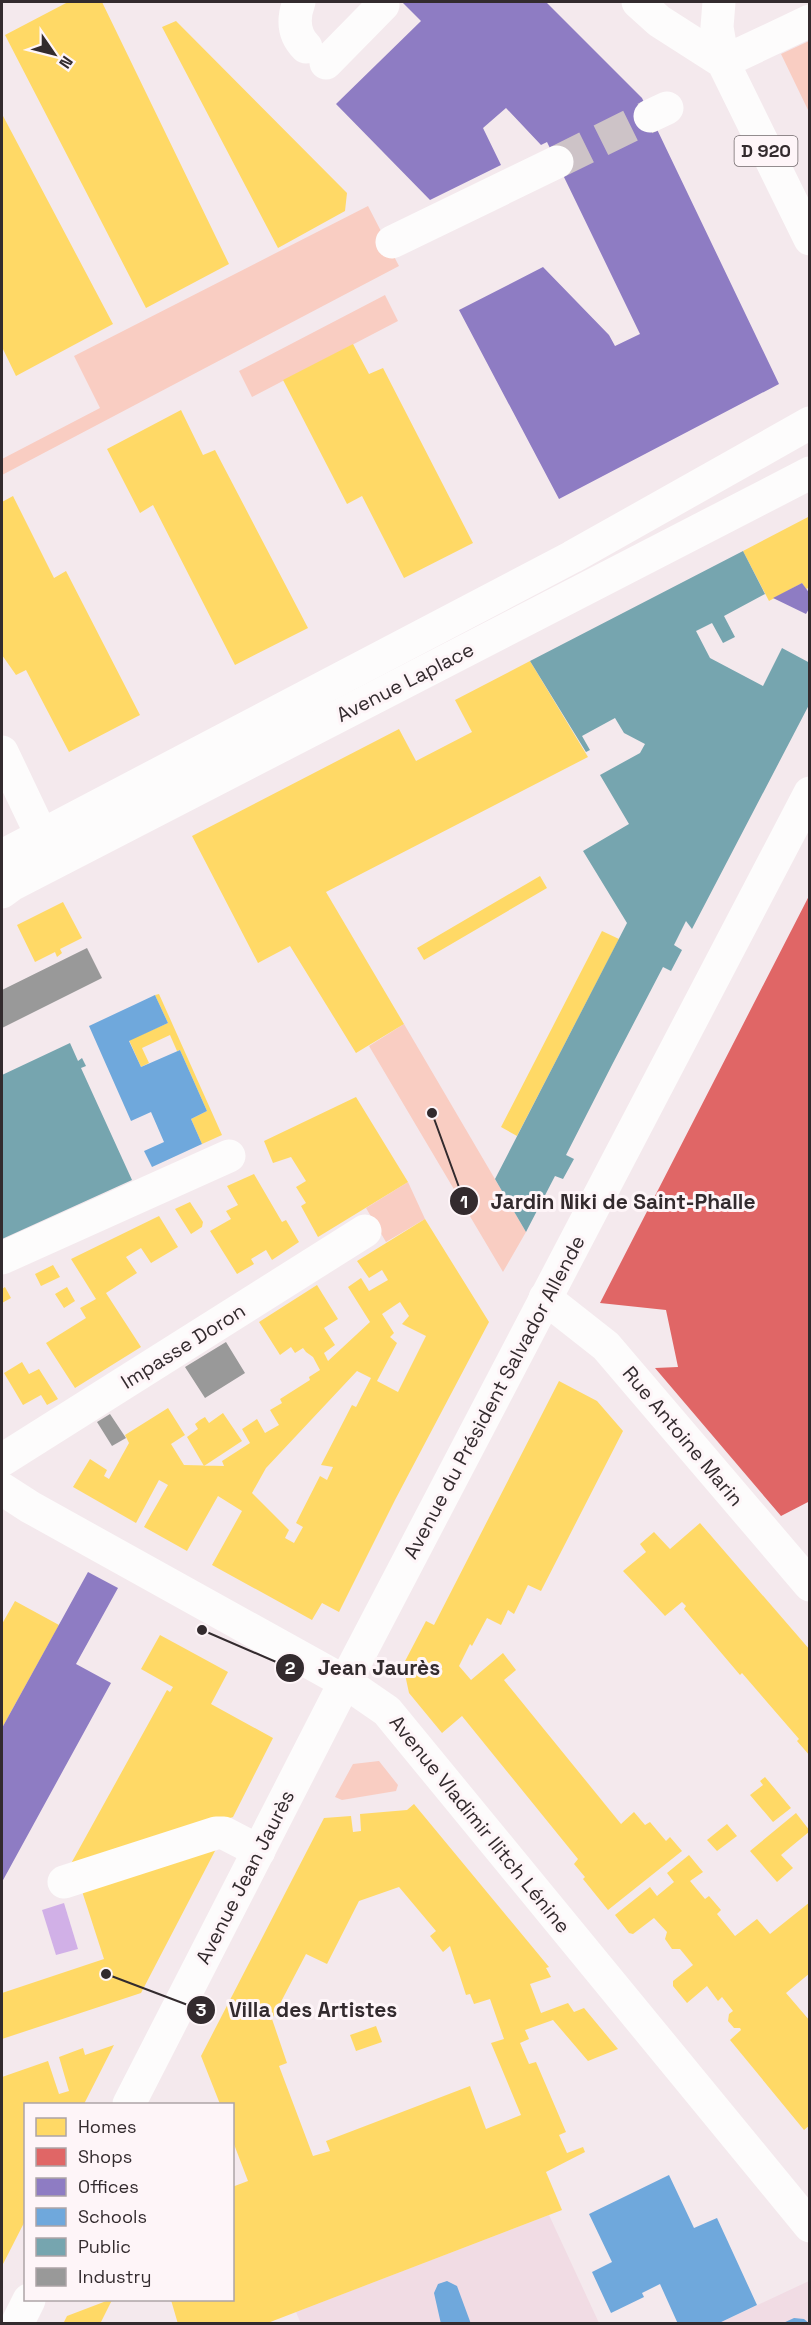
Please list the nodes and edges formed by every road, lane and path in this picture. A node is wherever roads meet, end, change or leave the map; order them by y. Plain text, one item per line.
1 (299, 2) edge
2 (380, 2) edge
3 (638, 2) edge
4 (719, 2) edge
5 (810, 21) edge
6 (723, 62) junction
7 (556, 162) tunnel mouth
8 (810, 239) edge
9 (392, 242) dead end
10 (810, 423) edge
11 (762, 450) junction
12 (810, 461) edge
13 (810, 473) edge
14 (2, 752) edge
15 (810, 793) edge
16 (42, 834) junction
17 (2, 856) edge
18 (2, 892) edge
19 (228, 1156) dead end
20 (365, 1231) dead end
21 (2, 1258) edge
22 (545, 1298) junction
23 (2, 1460) edge
24 (2, 1489) edge
25 (810, 1585) edge
26 (345, 1682) junction
27 (259, 1851) junction
28 (63, 1882) dead end
29 (130, 2103) edge
30 (810, 2226) edge
31 (28, 2301) edge
32 (17, 2324) edge

1 - 2 main road
3 - 6 main road
4 - 6 main road, D 920
5 - 6 main road
6 - 8 main road, D 920
7 - 9 main road
10 - 11 main road, Avenue Laplace
11 - 12 main road
11 - 16 main road, Avenue Laplace
13 - 18 main road, Avenue Laplace
14 - 16 main road
15 - 22 main road, Avenue du Président Salvador Allende
16 - 17 main road, Avenue Laplace
19 - 21 main road
20 - 23 main road, Impasse Doron
22 - 25 main road, Rue Antoine Marin
22 - 26 main road, Avenue du Président Salvador Allende
24 - 26 main road, Avenue Vladimir Ilitch Lénine
26 - 27 main road, Avenue Jean Jaurès
26 - 30 main road, Avenue Vladimir Ilitch Lénine
27 - 28 main road
27 - 29 main road, Avenue Jean Jaurès
31 - 32 main road

